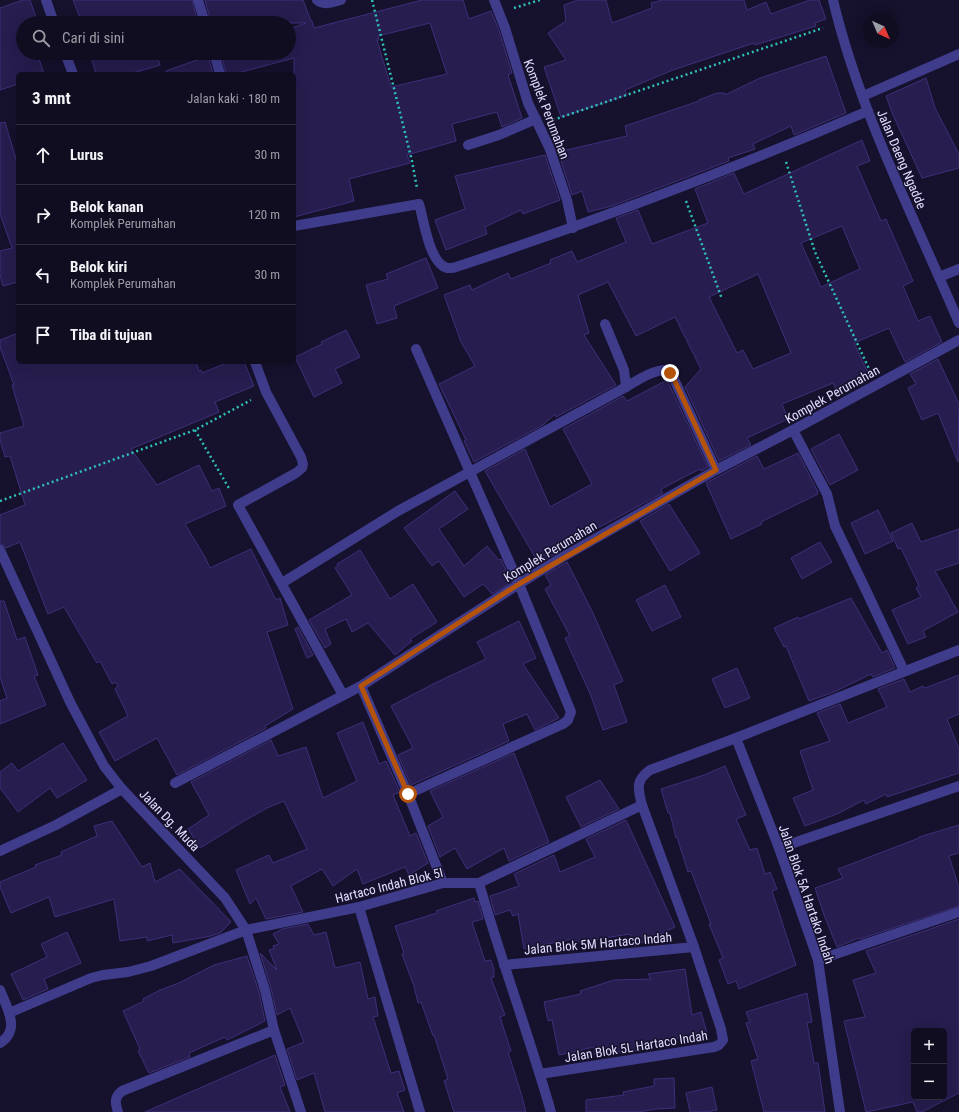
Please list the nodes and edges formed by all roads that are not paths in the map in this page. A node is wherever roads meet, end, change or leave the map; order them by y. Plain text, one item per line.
1 (46, 0) edge
2 (198, 0) edge
3 (317, 0) edge
4 (341, 0) edge
5 (494, 0) edge
6 (833, 0) edge
7 (52, 16) edge
8 (203, 16) edge
9 (959, 54) edge
10 (68, 60) edge
11 (216, 60) edge
12 (72, 72) edge
13 (219, 72) edge
14 (863, 96) junction
15 (868, 111) junction
16 (537, 122) junction
17 (468, 145) dead end
18 (296, 226) edge
19 (573, 228) junction
20 (959, 269) edge
21 (940, 277) junction
22 (959, 323) edge
23 (605, 324) dead end
24 (959, 340) edge
25 (416, 349) dead end
26 (256, 364) edge
27 (626, 386) junction
28 (793, 430) junction
29 (716, 470) junction
30 (470, 471) junction
31 (0, 550) edge
32 (282, 583) junction
33 (519, 584) junction
34 (959, 650) edge
35 (904, 672) junction
36 (361, 686) junction
37 (343, 695) junction
38 (736, 738) junction
39 (175, 783) dead end
40 (959, 786) edge
41 (122, 789) junction
42 (408, 794) junction
43 (642, 805) junction
44 (779, 848) junction
45 (0, 851) edge
46 (443, 883) junction
47 (479, 883) junction
48 (359, 907) junction
49 (959, 912) edge
50 (246, 930) junction
51 (694, 948) junction
52 (818, 960) junction
53 (504, 965) junction
54 (0, 990) edge
55 (9, 1013) junction
56 (274, 1030) junction
57 (0, 1044) edge
58 (540, 1074) junction
59 (118, 1112) edge
60 (301, 1112) edge
61 (420, 1112) edge
62 (550, 1112) edge
63 (840, 1112) edge

1 - 7 street
2 - 8 street
3 - 4 street
5 - 16 street, Komplek Perumahan
6 - 14 street, Jalan Daeng Ngadde
9 - 14 street
10 - 12 street
11 - 13 street
14 - 15 street, Jalan Daeng Ngadde
15 - 19 street
15 - 21 street, Jalan Daeng Ngadde
16 - 17 street
16 - 19 street, Komplek Perumahan
18 - 19 street
20 - 21 street
21 - 22 street, Jalan Daeng Ngadde
23 - 27 street
24 - 28 street, Komplek Perumahan
25 - 30 street
26 - 32 street
27 - 29 street
27 - 30 street
28 - 29 street, Komplek Perumahan
28 - 35 street
29 - 33 street, Komplek Perumahan
30 - 32 street
30 - 33 street
31 - 41 street, Jalan Dg. Muda
32 - 37 street
33 - 36 street, Komplek Perumahan
33 - 42 street
34 - 35 street
35 - 38 street
36 - 37 street, Komplek Perumahan
36 - 42 street
37 - 39 street, Komplek Perumahan
38 - 43 street
38 - 44 street, Jalan Blok 5A Hartako Indah
40 - 44 street
41 - 45 street
41 - 50 street, Jalan Dg. Muda
42 - 46 street
43 - 47 street, Hartaco Indah Blok 5I
43 - 51 street
44 - 52 street, Jalan Blok 5A Hartako Indah
46 - 47 street, Hartaco Indah Blok 5I
46 - 48 street, Hartaco Indah Blok 5I
47 - 53 street
48 - 50 street, Hartaco Indah Blok 5I
48 - 61 street
49 - 52 street
50 - 55 street, Hartaco Indah Blok 5I
50 - 56 street, Jalan Dg. Muda
51 - 53 street, Jalan Blok 5M Hartaco Indah
51 - 58 street, Jalan Blok 5L Hartaco Indah
52 - 63 street, Jalan Blok 5A Hartako Indah
53 - 58 street
54 - 55 street
55 - 57 street
56 - 59 street
56 - 60 street, Jalan Dg. Muda
58 - 62 street

